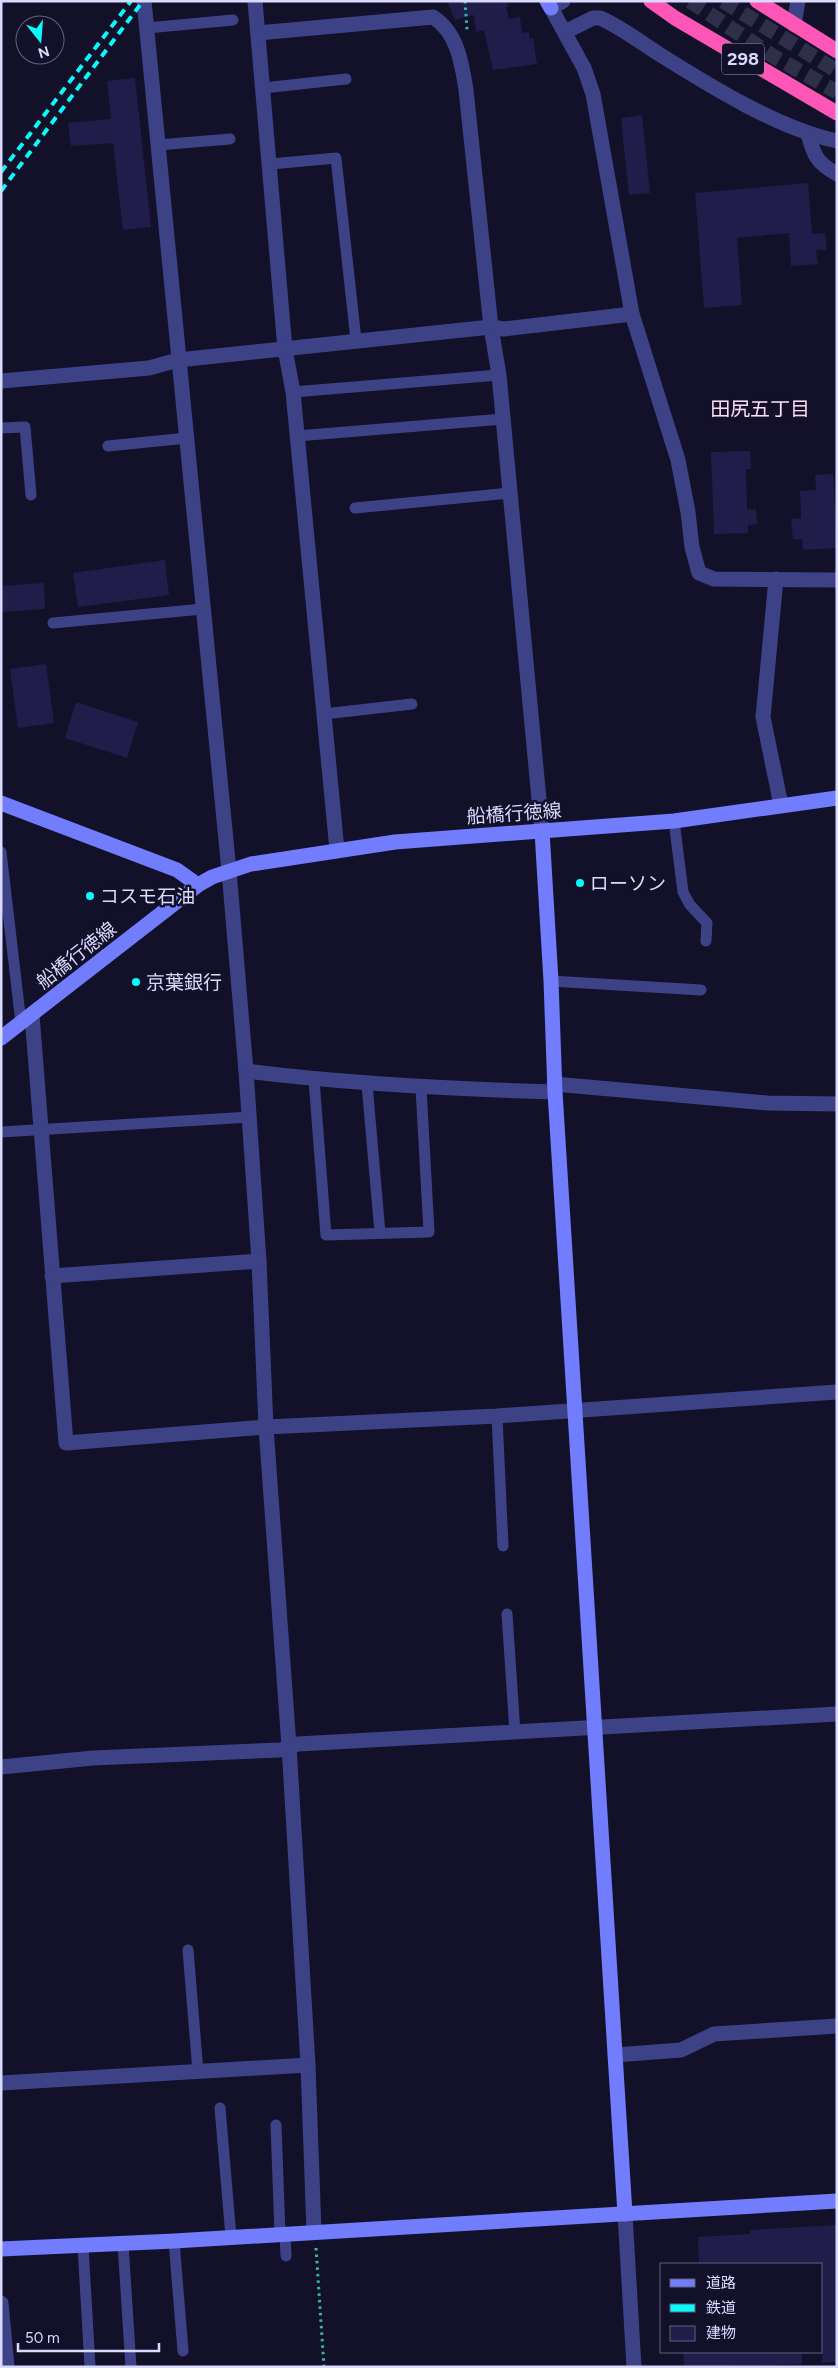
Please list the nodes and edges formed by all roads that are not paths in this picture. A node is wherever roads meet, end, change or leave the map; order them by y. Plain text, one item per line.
1 (144, 1) edge
2 (254, 1) edge
3 (651, 1) edge
4 (757, 1) edge
5 (798, 1) edge
6 (554, 4) edge
7 (234, 20) dead end
8 (794, 25) junction
9 (147, 28) junction
10 (565, 32) junction
11 (258, 33) junction
12 (837, 51) edge
13 (346, 79) dead end
14 (263, 88) junction
15 (837, 113) edge
16 (808, 134) junction
17 (230, 139) dead end
18 (837, 141) edge
19 (158, 145) junction
20 (270, 164) junction
21 (837, 174) edge
22 (632, 314) junction
23 (491, 327) junction
24 (356, 340) junction
25 (285, 349) junction
26 (178, 360) junction
27 (499, 375) junction
28 (1, 381) edge
29 (293, 392) junction
30 (503, 419) junction
31 (1, 428) edge
32 (297, 436) junction
33 (187, 438) junction
34 (108, 446) dead end
35 (511, 493) junction
36 (31, 495) dead end
37 (355, 508) dead end
38 (776, 579) junction
39 (837, 580) edge
40 (204, 609) junction
41 (53, 623) dead end
42 (412, 704) dead end
43 (324, 714) junction
44 (837, 798) edge
45 (1, 803) edge
46 (781, 805) junction
47 (674, 821) junction
48 (542, 830) junction
49 (337, 850) junction
50 (1, 852) edge
51 (229, 871) junction
52 (198, 885) junction
53 (706, 941) dead end
54 (551, 981) junction
55 (701, 990) dead end
56 (26, 1019) junction
57 (1, 1038) edge
58 (246, 1071) junction
59 (314, 1080) junction
60 (367, 1084) junction
61 (421, 1088) junction
62 (554, 1088) junction
63 (837, 1104) edge
64 (250, 1117) junction
65 (41, 1131) junction
66 (1, 1132) edge
67 (380, 1233) junction
68 (259, 1261) junction
69 (52, 1276) junction
70 (837, 1392) edge
71 (574, 1410) junction
72 (497, 1416) junction
73 (266, 1427) junction
74 (504, 1546) dead end
75 (507, 1614) dead end
76 (837, 1714) edge
77 (594, 1728) junction
78 (515, 1733) junction
79 (290, 1746) junction
80 (1, 1767) edge
81 (188, 1950) dead end
82 (837, 2026) edge
83 (615, 2055) junction
84 (308, 2065) junction
85 (198, 2072) junction
86 (1, 2083) edge
87 (220, 2108) dead end
88 (276, 2125) dead end
89 (837, 2201) edge
90 (625, 2214) junction
91 (283, 2234) junction
92 (231, 2237) junction
93 (315, 2238) junction
94 (174, 2241) junction
95 (123, 2244) junction
96 (82, 2246) junction
97 (1, 2249) edge
98 (286, 2256) dead end
99 (1, 2303) edge
100 (182, 2351) dead end
101 (8, 2367) edge
102 (90, 2367) edge
103 (131, 2367) edge
104 (634, 2367) edge

1 - 9 street
2 - 11 street
3 - 15 highway, 298
4 - 8 highway
5 - 8 street
6 - 10 street
7 - 9 lane
8 - 12 highway
9 - 19 street
10 - 16 street
10 - 22 street
11 - 14 street
11 - 23 street
13 - 14 lane
14 - 20 street
16 - 18 street
16 - 21 street
17 - 19 lane
19 - 26 street
20 - 24 lane
20 - 25 street
22 - 23 street
22 - 38 street
23 - 24 street
23 - 27 street
24 - 25 street
25 - 26 street
25 - 29 street
26 - 28 street
26 - 33 street
27 - 29 lane
27 - 30 street
29 - 32 street
30 - 32 lane
30 - 35 street
31 - 36 lane
32 - 43 street
33 - 34 lane
33 - 40 street
35 - 37 lane
35 - 48 street
38 - 39 street
38 - 46 street
40 - 41 lane
40 - 51 street
42 - 43 lane
43 - 49 street
44 - 46 street, 船橋行徳線
45 - 52 street
46 - 47 street, 船橋行徳線
47 - 48 street, 船橋行徳線
47 - 53 lane
48 - 49 street, 船橋行徳線
48 - 54 street
49 - 51 street, 船橋行徳線
50 - 56 lane
51 - 52 street, 船橋行徳線
51 - 58 street
52 - 56 street, 船橋行徳線
54 - 55 lane
54 - 62 street
56 - 57 street, 船橋行徳線
56 - 65 street
58 - 59 street
58 - 64 street
59 - 60 street
59 - 67 lane
60 - 61 street
60 - 67 lane
61 - 62 street
61 - 67 lane
62 - 63 street
62 - 71 street
64 - 65 lane
64 - 68 street
65 - 66 lane
65 - 69 street
68 - 69 street
68 - 73 street
69 - 73 street
70 - 71 street
71 - 72 street
71 - 77 street
72 - 73 street
72 - 74 lane
73 - 79 street
75 - 78 lane
76 - 77 street
77 - 78 street
77 - 83 street
78 - 79 street
79 - 80 street
79 - 84 street
81 - 85 lane
82 - 83 street
83 - 90 street
84 - 85 street
84 - 93 street
85 - 86 street
87 - 92 lane
88 - 91 lane
89 - 90 street
90 - 93 street
90 - 104 street
91 - 92 street
91 - 93 street
91 - 98 lane
92 - 94 street
94 - 95 street
94 - 100 lane
95 - 96 street
95 - 103 lane
96 - 97 street
96 - 102 lane
99 - 101 street

